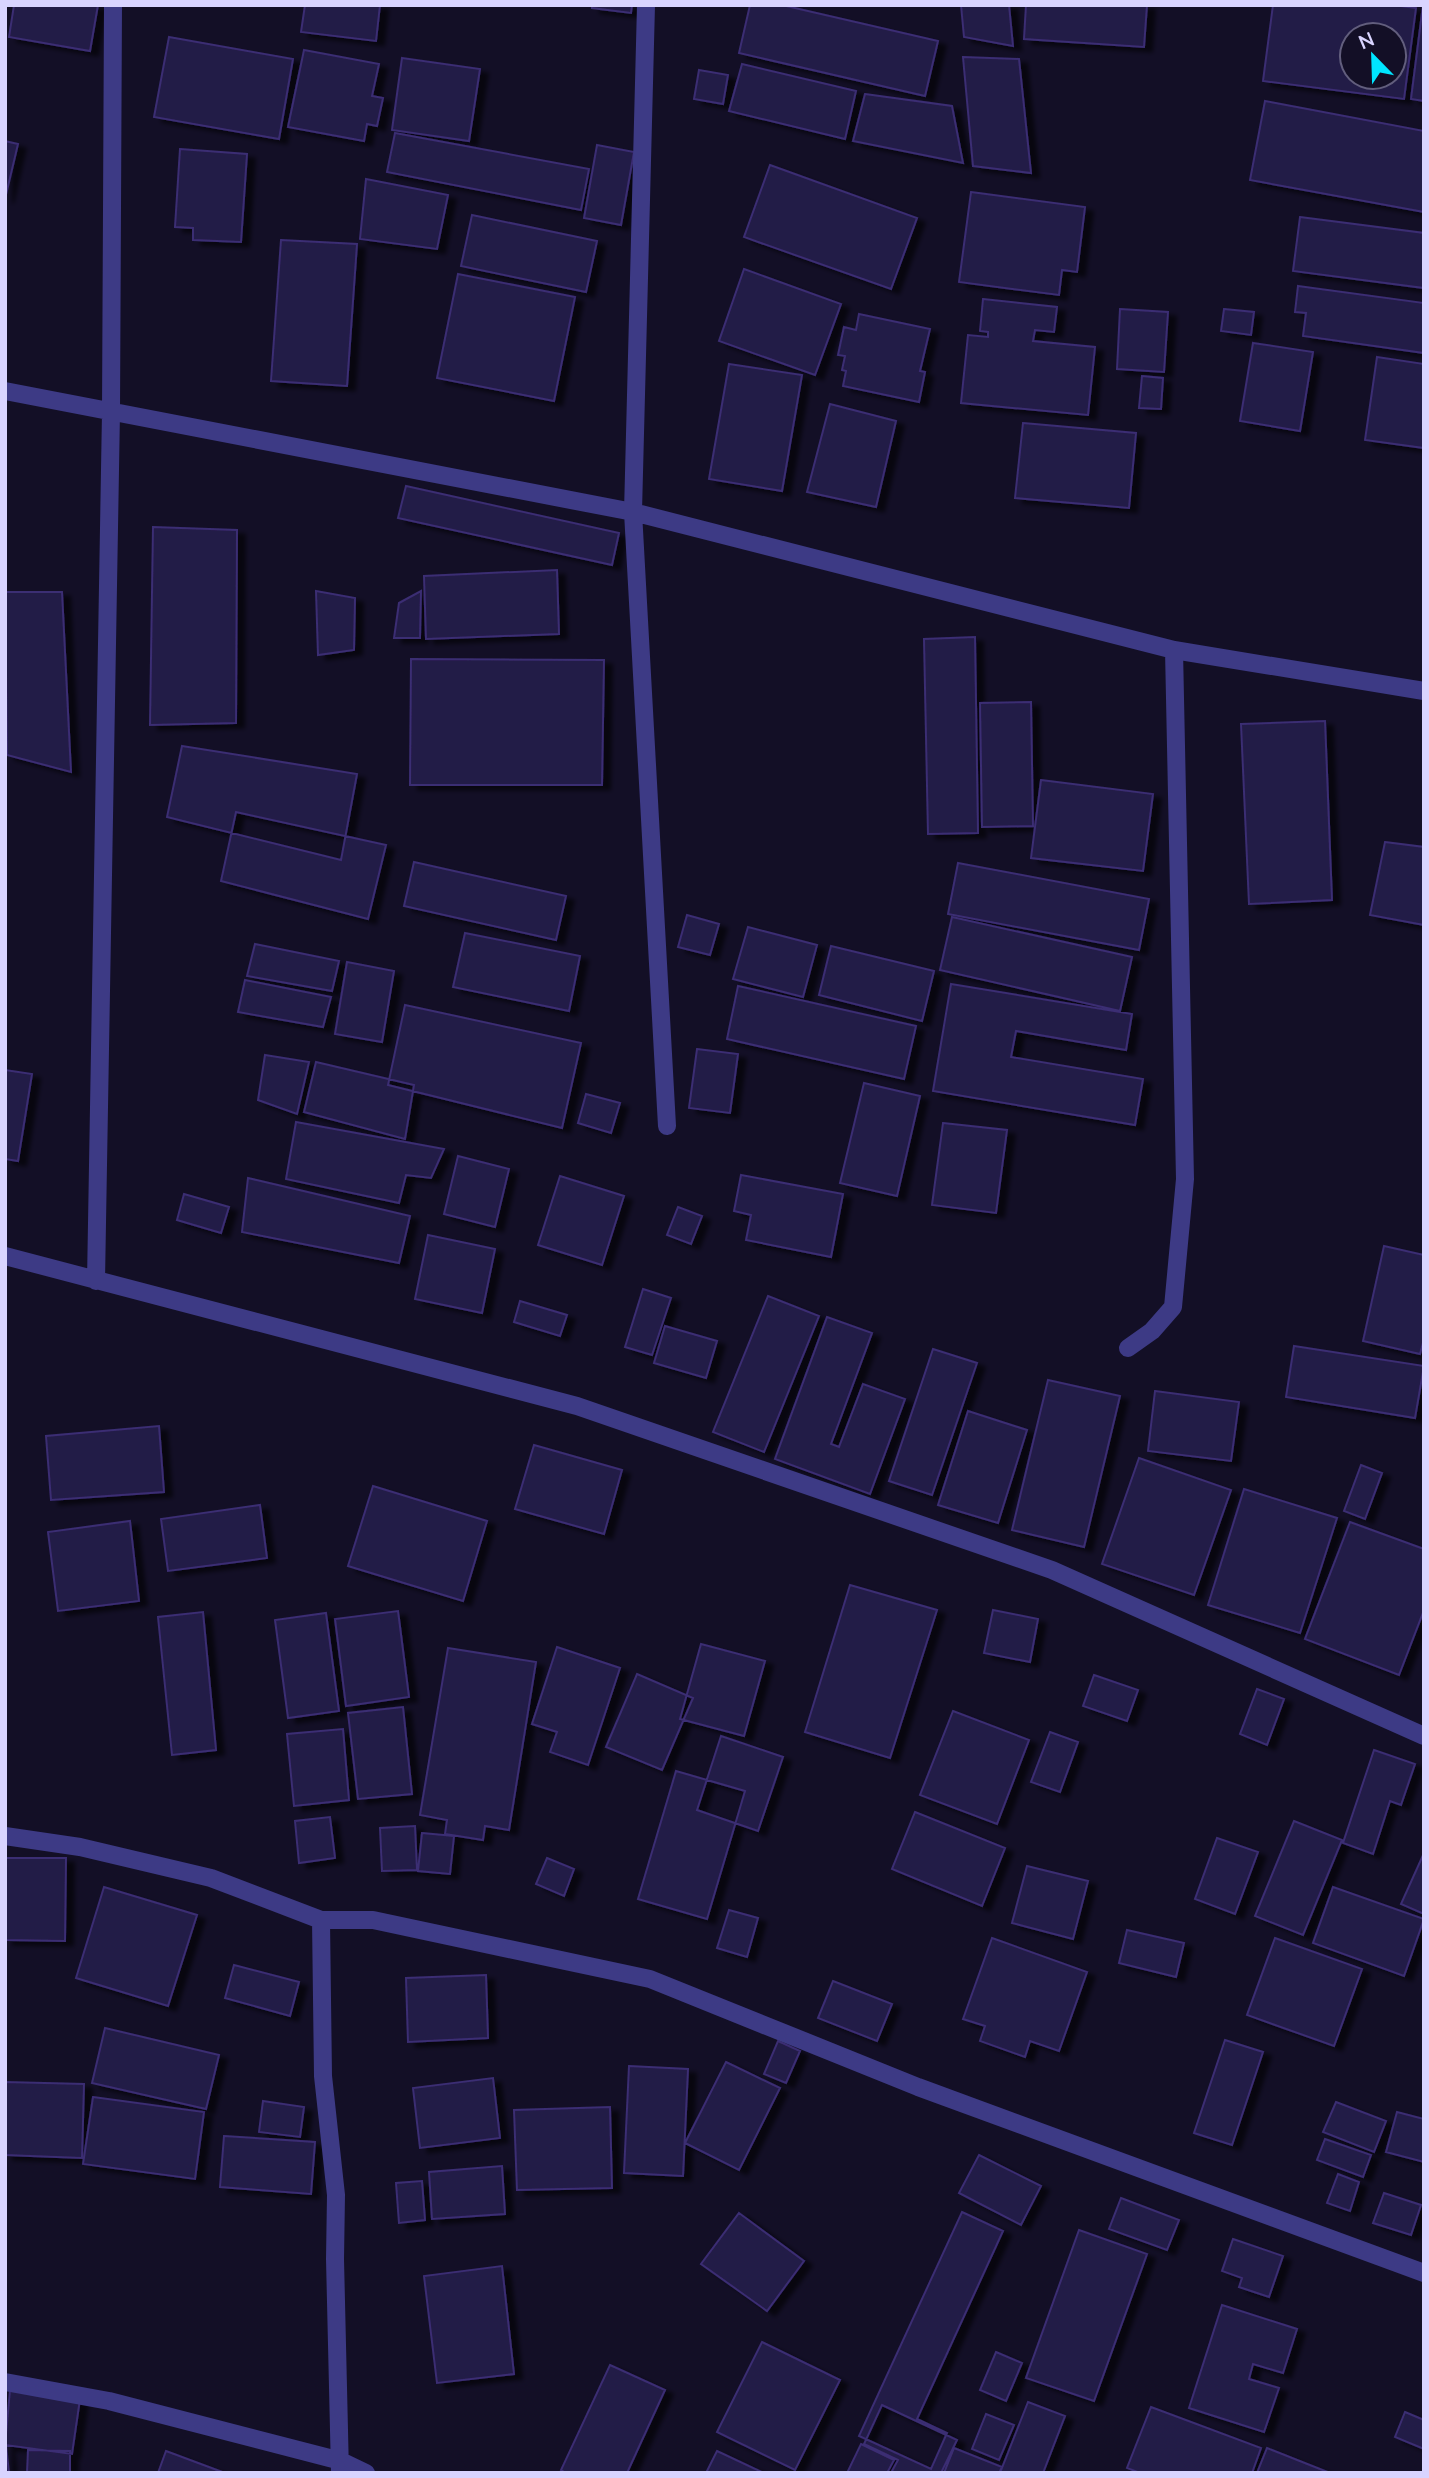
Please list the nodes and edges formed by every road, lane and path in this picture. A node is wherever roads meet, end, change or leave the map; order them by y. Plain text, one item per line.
1 (113, 5) edge
2 (646, 5) edge
3 (5, 391) edge
4 (111, 412) junction
5 (633, 512) junction
6 (1174, 650) junction
7 (1424, 691) edge
8 (667, 1126) dead end
9 (5, 1256) edge
10 (96, 1281) junction
11 (1128, 1348) dead end
12 (1424, 1736) edge
13 (5, 1836) edge
14 (321, 1920) junction
15 (1424, 2273) edge
16 (5, 2382) edge
17 (341, 2467) edge
18 (366, 2473) edge

1 - 4 street
2 - 5 street
3 - 4 street
4 - 5 street
4 - 10 street
5 - 6 street
5 - 8 street
6 - 7 street
6 - 11 street
9 - 10 street
10 - 12 street
13 - 14 street
14 - 15 street
14 - 17 street
16 - 17 street
17 - 18 street

